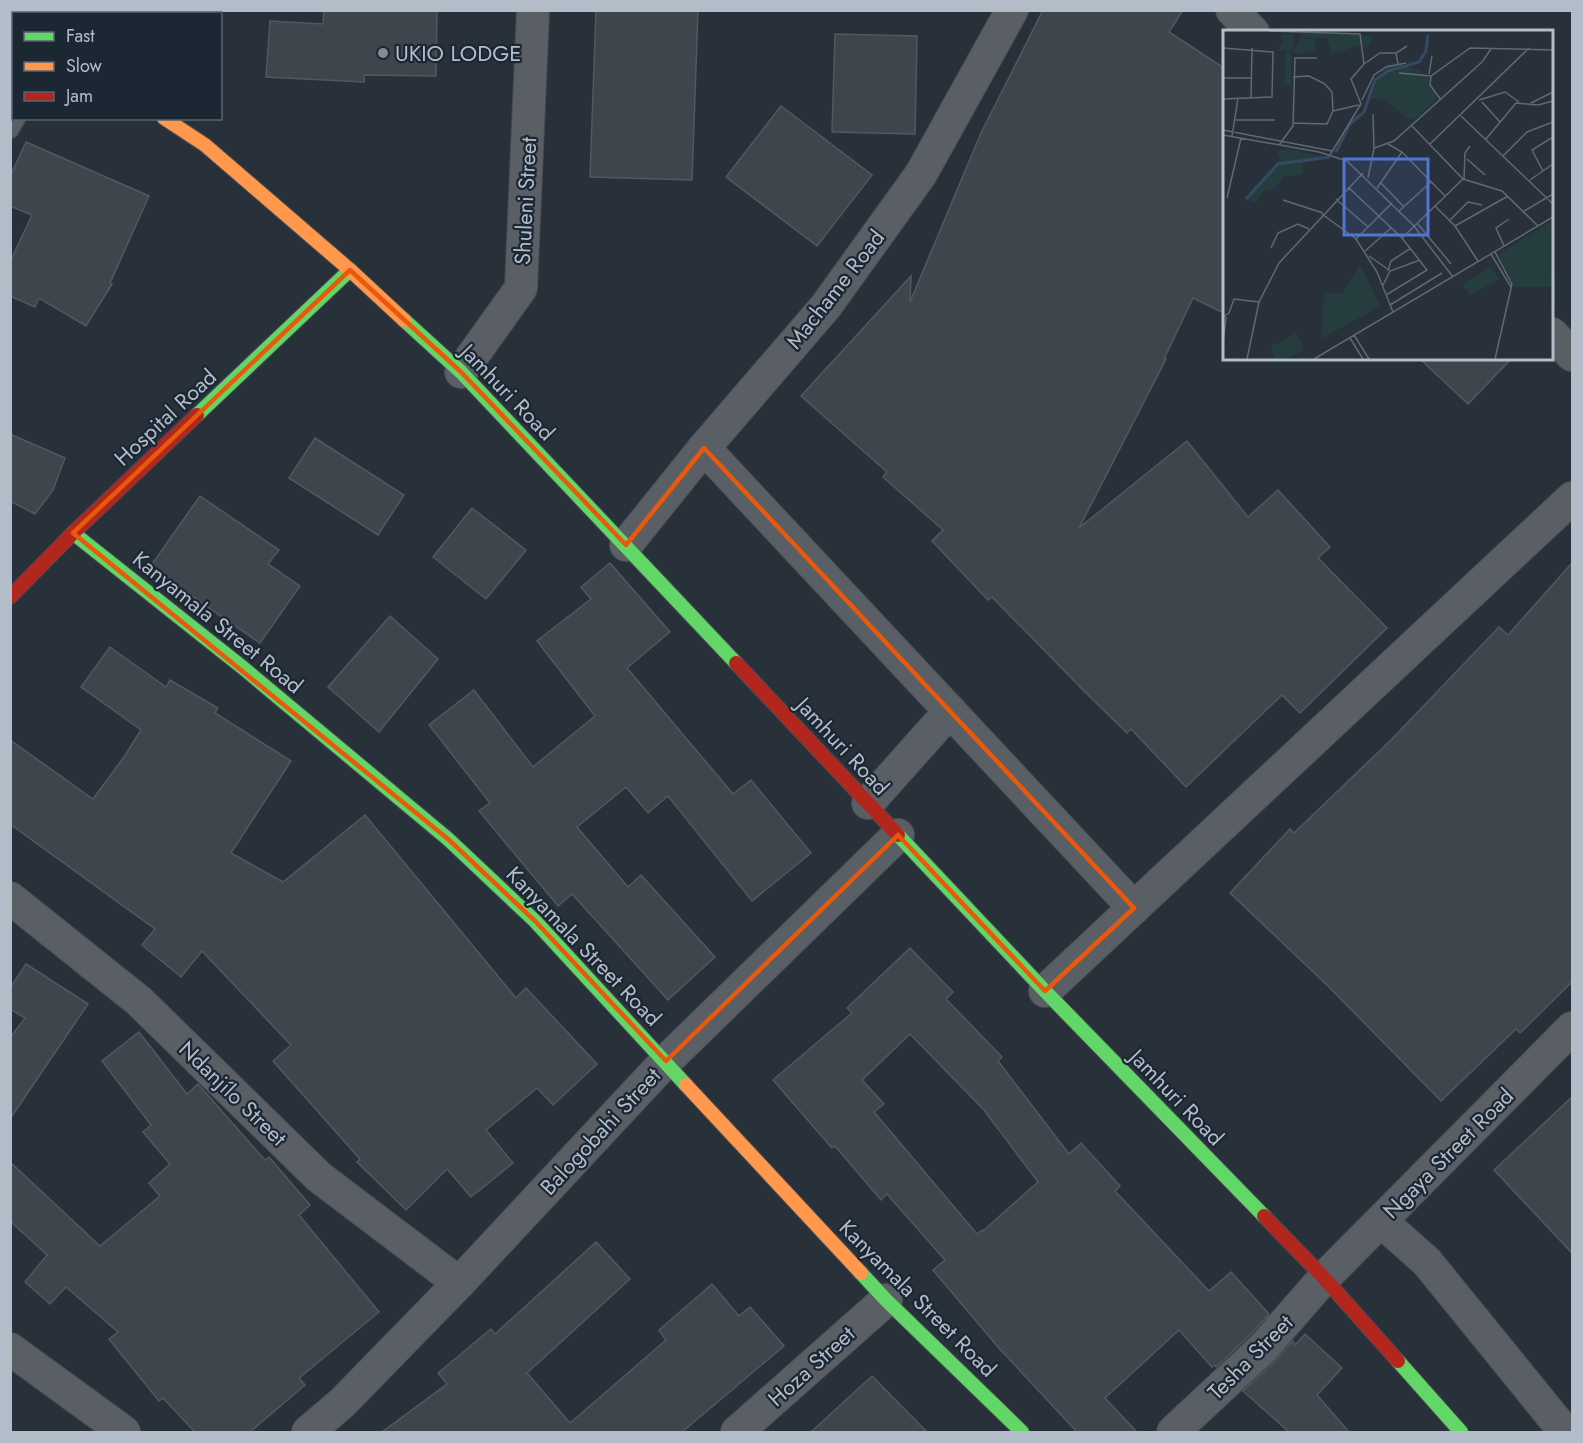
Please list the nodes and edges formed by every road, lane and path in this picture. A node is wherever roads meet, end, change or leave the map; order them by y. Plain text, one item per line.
1 (533, 10) edge
2 (1012, 10) edge
3 (1232, 10) edge
4 (1251, 30) edge
5 (167, 120) edge
6 (350, 270) junction
7 (1553, 336) edge
8 (1572, 355) edge
9 (462, 372) junction
10 (704, 448) junction
11 (1572, 498) edge
12 (73, 533) junction
13 (626, 545) junction
14 (10, 597) edge
15 (950, 711) junction
16 (868, 803) junction
17 (898, 836) junction
18 (10, 898) edge
19 (1134, 908) junction
20 (1045, 991) junction
21 (1572, 1028) edge
22 (666, 1061) junction
23 (1381, 1221) junction
24 (1324, 1278) junction
25 (459, 1283) junction
26 (886, 1300) junction
27 (10, 1349) edge
28 (124, 1432) edge
29 (308, 1432) edge
30 (737, 1432) edge
31 (1022, 1432) edge
32 (1173, 1432) edge
33 (1461, 1432) edge
34 (1564, 1432) edge

1 - 9 street, Shuleni Street
2 - 10 street, Machame Road
3 - 4 street
5 - 6 main road, Jamhuri Road
6 - 9 main road, Jamhuri Road
6 - 12 main road, Hospital Road
7 - 8 street
9 - 13 main road, Jamhuri Road
10 - 13 street, Machame Road
10 - 15 street
11 - 19 street
12 - 14 main road, Hospital Road
12 - 22 main road, Kanyamala Street Road
13 - 16 main road, Jamhuri Road
15 - 16 street
15 - 19 street
16 - 17 main road, Jamhuri Road
17 - 20 main road, Jamhuri Road
17 - 22 street, Balogobahi Street
18 - 25 street, Ndanjílo Street
19 - 20 street
20 - 24 main road, Jamhuri Road
21 - 23 street, Ngaya Street Road
22 - 25 street, Balogobahi Street
22 - 26 main road, Kanyamala Street Road
23 - 24 street, Ngaya Street Road
23 - 34 street
24 - 32 street, Tesha Street
24 - 33 main road, Jamhuri Road
25 - 29 street, Balogobahi Street
26 - 30 street, Hoza Street
26 - 31 main road, Kanyamala Street Road
27 - 28 street

